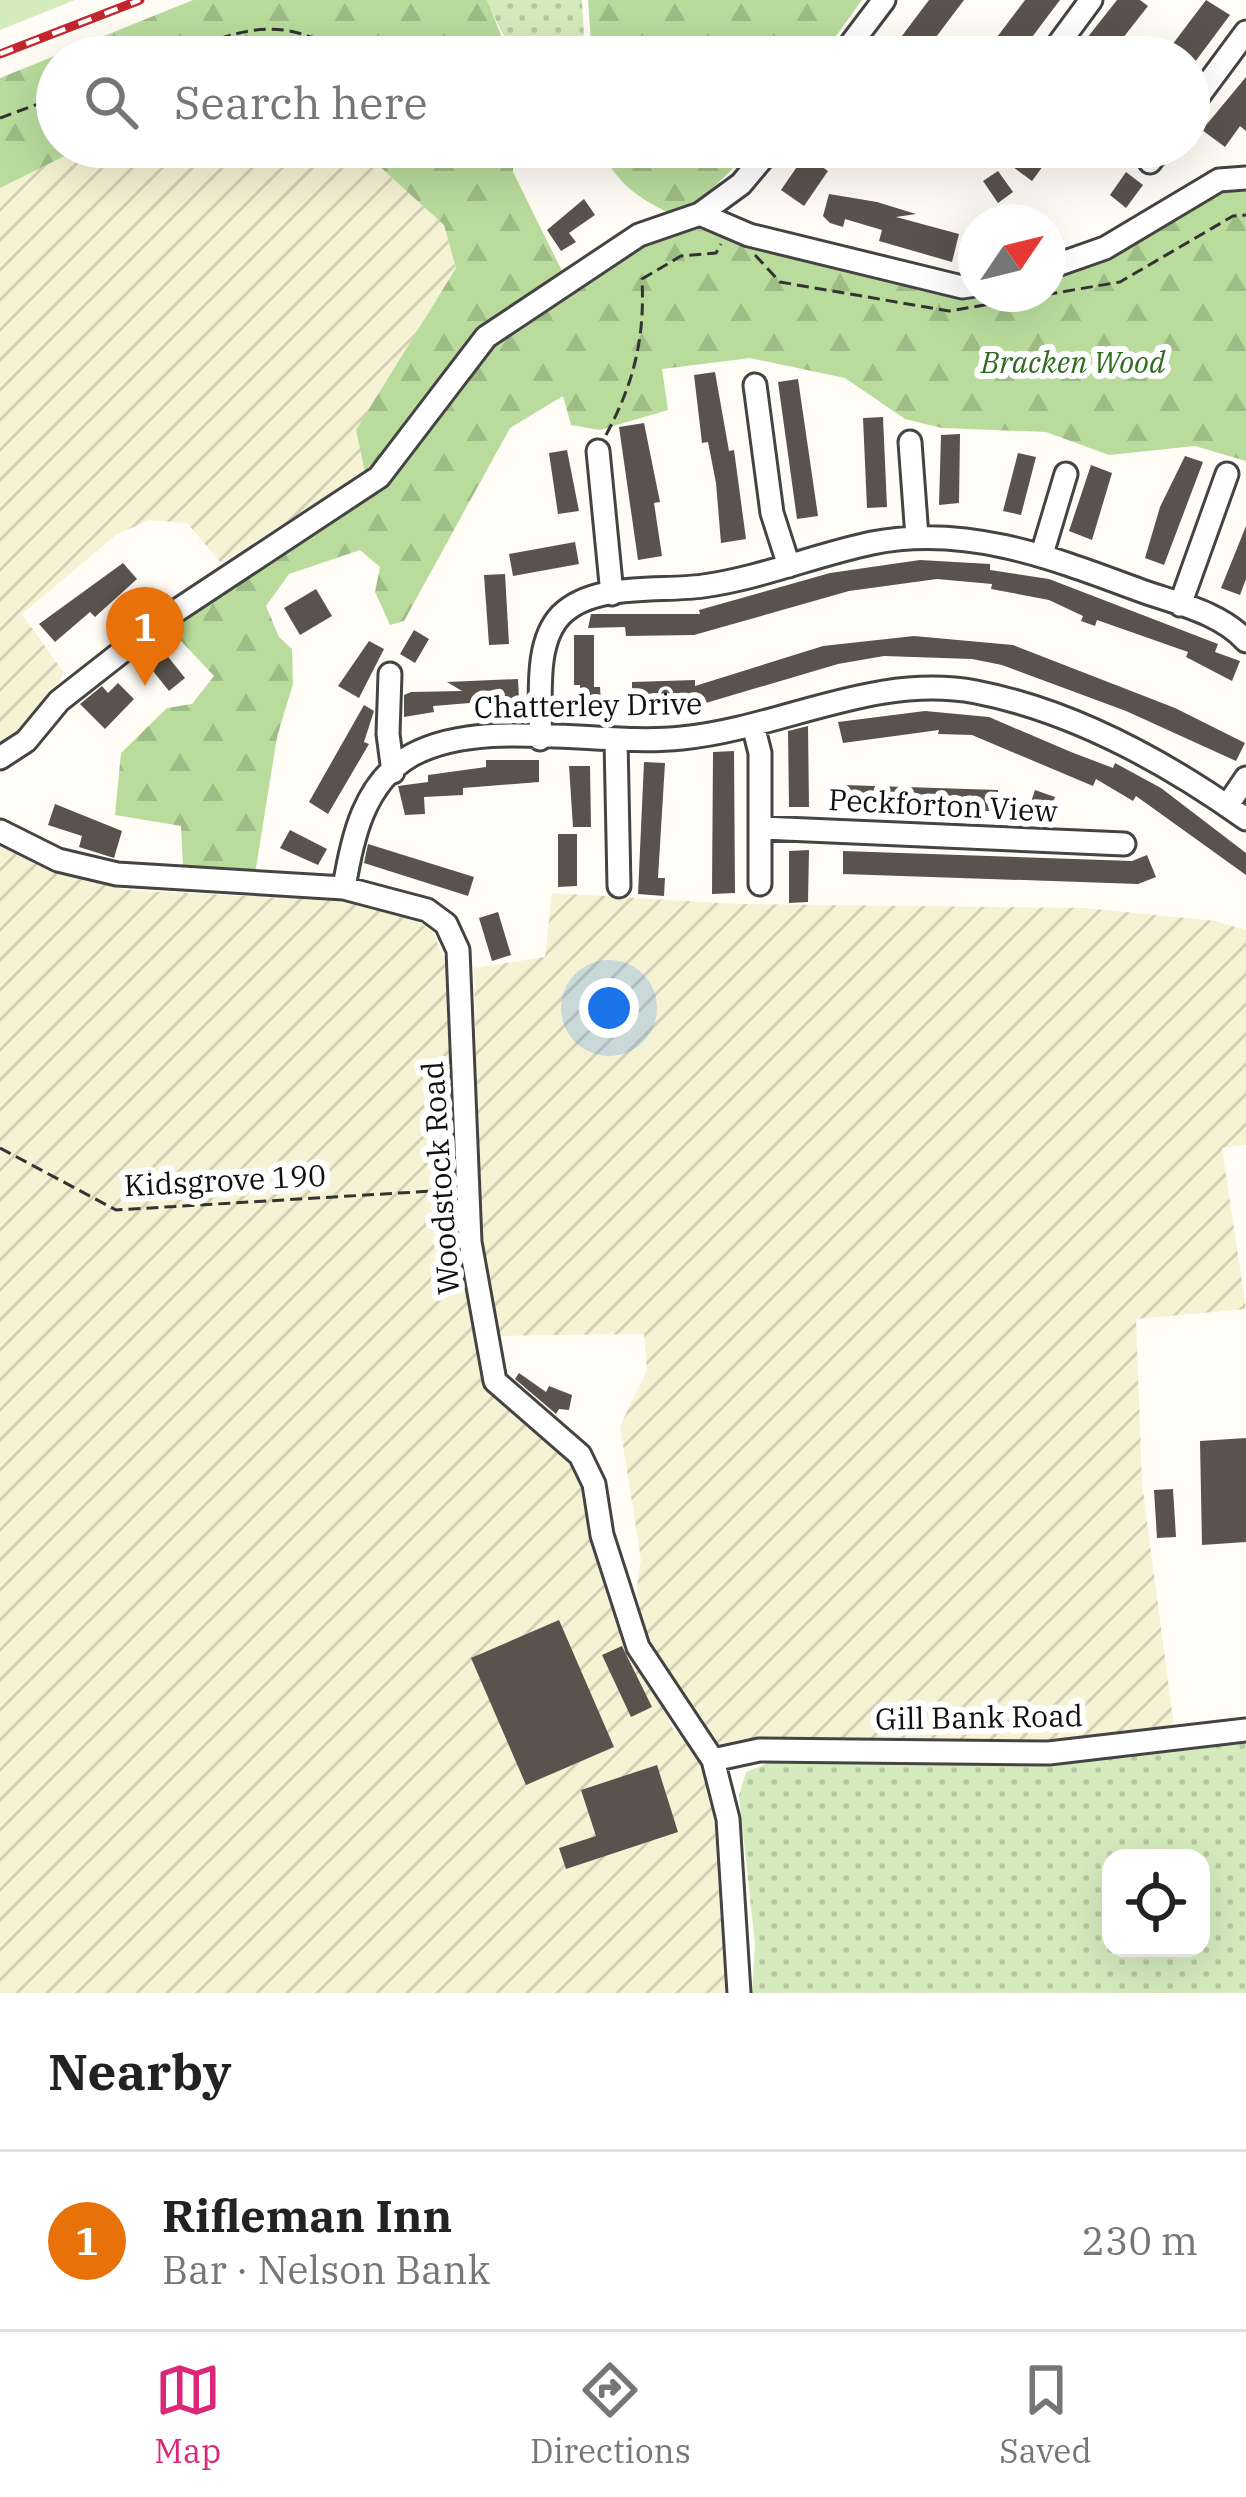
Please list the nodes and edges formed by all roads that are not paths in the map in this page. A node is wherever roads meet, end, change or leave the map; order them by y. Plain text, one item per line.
1 (884, 0) edge
2 (1091, 0) edge
3 (1246, 32) edge
4 (857, 36) edge
5 (1064, 36) edge
6 (1210, 81) edge
7 (754, 168) edge
8 (1246, 178) edge
9 (700, 214) junction
10 (1066, 262) edge
11 (958, 286) edge
12 (750, 397) dead end
13 (910, 442) dead end
14 (598, 451) road end
15 (1066, 473) dead end
16 (1227, 474) dead end
17 (917, 537) junction
18 (1042, 554) junction
19 (789, 566) junction
20 (612, 594) junction
21 (1180, 605) junction
22 (1246, 641) edge
23 (390, 674) dead end
24 (753, 725) junction
25 (540, 739) junction
26 (616, 740) junction
27 (0, 758) edge
28 (393, 772) junction
29 (1246, 778) edge
30 (1237, 813) edge
31 (760, 827) junction
32 (0, 831) edge
33 (1124, 844) dead end
34 (760, 884) dead end
35 (619, 886) dead end
36 (344, 887) junction
37 (1246, 1730) edge
38 (713, 1760) junction
39 (739, 1993) edge

1 - 4 street
2 - 5 street
3 - 6 street
7 - 9 street
8 - 10 street
9 - 11 street
9 - 27 street
12 - 19 street
13 - 17 street
14 - 20 street
15 - 18 street
16 - 21 street
17 - 18 street
17 - 19 street
18 - 21 street
19 - 20 street
20 - 25 street
21 - 22 street
23 - 28 street
24 - 26 street, Chatterley Drive
24 - 30 street, Chatterley Drive
24 - 31 street
25 - 26 street, Chatterley Drive
25 - 28 street, Chatterley Drive
26 - 35 street
28 - 36 street, Chatterley Drive
29 - 30 street
31 - 33 street, Peckforton View
31 - 34 street
32 - 36 street, Woodstock Road
36 - 38 street, Woodstock Road
37 - 38 street, Gill Bank Road
38 - 39 street, Woodstock Road

